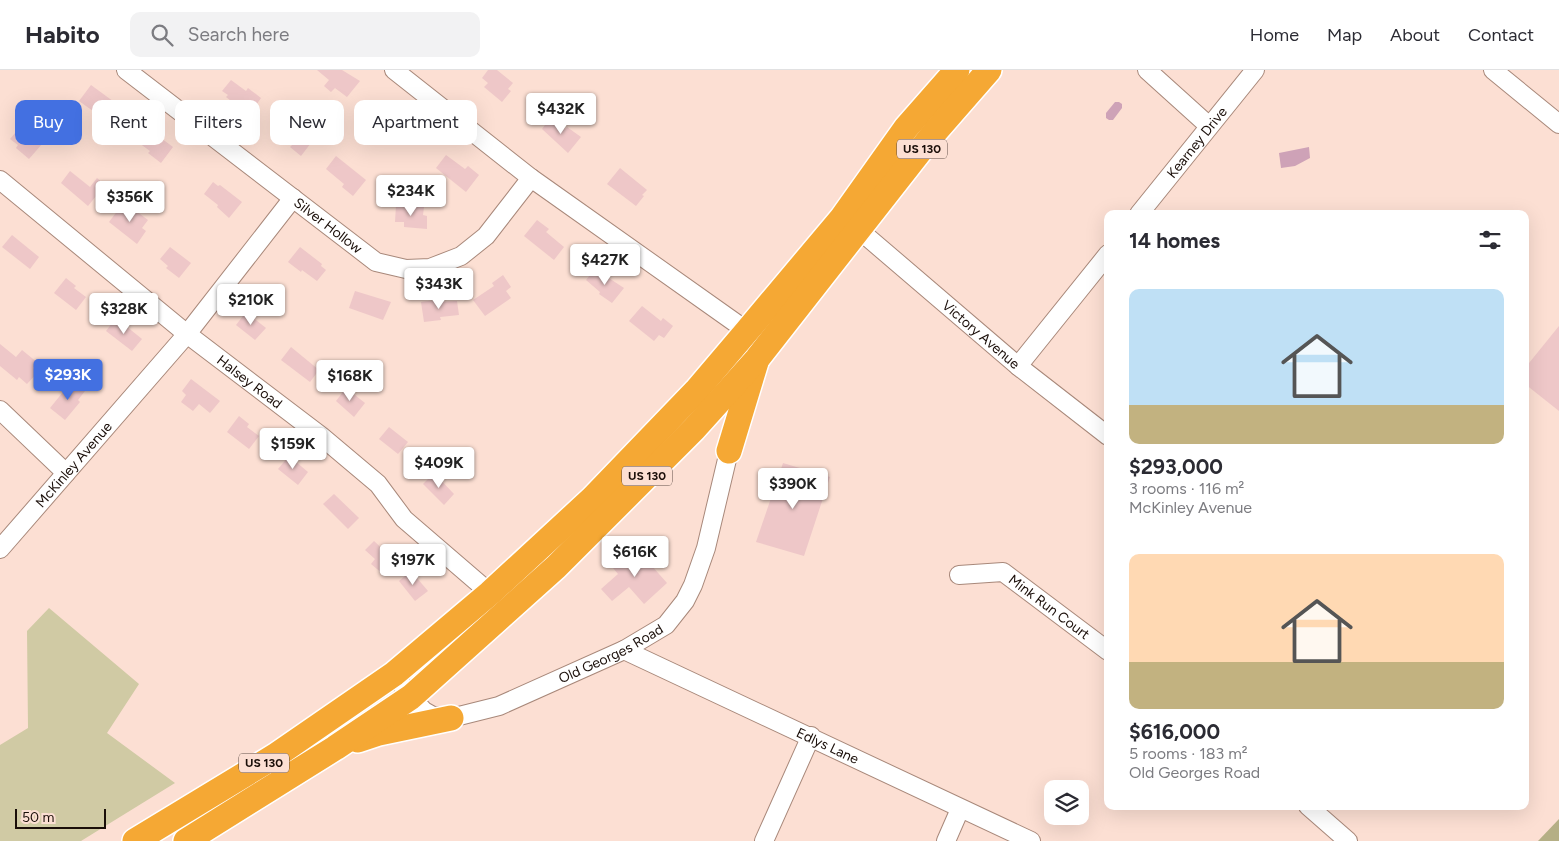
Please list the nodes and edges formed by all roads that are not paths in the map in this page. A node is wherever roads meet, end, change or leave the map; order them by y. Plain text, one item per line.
1 (126, 70) edge
2 (394, 70) edge
3 (957, 70) edge
4 (989, 70) edge
5 (1147, 70) edge
6 (1255, 70) edge
7 (1500, 72) edge
8 (1559, 124) edge
9 (1209, 126) junction
10 (531, 178) junction
11 (0, 180) edge
12 (293, 198) junction
13 (1142, 210) edge
14 (850, 223) junction
15 (1104, 259) edge
16 (747, 330) junction
17 (187, 334) junction
18 (757, 359) junction
19 (1018, 366) junction
20 (0, 410) edge
21 (694, 429) junction
22 (1104, 433) edge
23 (729, 451) junction
24 (66, 473) junction
25 (0, 549) edge
26 (959, 575) dead end
27 (490, 593) junction
28 (1104, 648) edge
29 (624, 650) junction
30 (391, 676) junction
31 (411, 697) junction
32 (451, 718) junction
33 (811, 736) junction
34 (334, 748) junction
35 (960, 809) junction
36 (1313, 810) edge
37 (135, 841) edge
38 (186, 841) edge
39 (764, 841) edge
40 (946, 841) edge
41 (1031, 841) edge
42 (1348, 841) edge

1 - 12 street, Silver Hollow
2 - 10 street
3 - 14 highway, US 130
4 - 14 highway, US 130
5 - 9 street
6 - 9 street, Kearney Drive
7 - 8 street
9 - 13 street, Kearney Drive
10 - 12 street, Silver Hollow
10 - 16 street
11 - 17 street, Halsey Road
12 - 17 street, McKinley Avenue
14 - 16 highway, US 130
14 - 18 highway, US 130
14 - 19 street, Victory Avenue
15 - 19 street
16 - 27 highway, US 130
17 - 24 street, McKinley Avenue
17 - 27 street, Halsey Road
18 - 21 highway, US 130
18 - 23 highway
19 - 22 street, Victory Avenue
20 - 24 street
21 - 23 highway
21 - 31 highway, US 130
23 - 29 street, Old Georges Road
24 - 25 street, McKinley Avenue
26 - 28 street, Mink Run Court
27 - 30 highway, US 130
29 - 32 street, Old Georges Road
29 - 33 street, Edlys Lane
30 - 31 street, Old Georges Road
30 - 37 highway, US 130
31 - 32 street, Old Georges Road
31 - 34 highway, US 130
32 - 34 highway
33 - 35 street, Edlys Lane
33 - 39 street
34 - 38 highway, US 130
35 - 40 street
35 - 41 street, Edlys Lane
36 - 42 street

